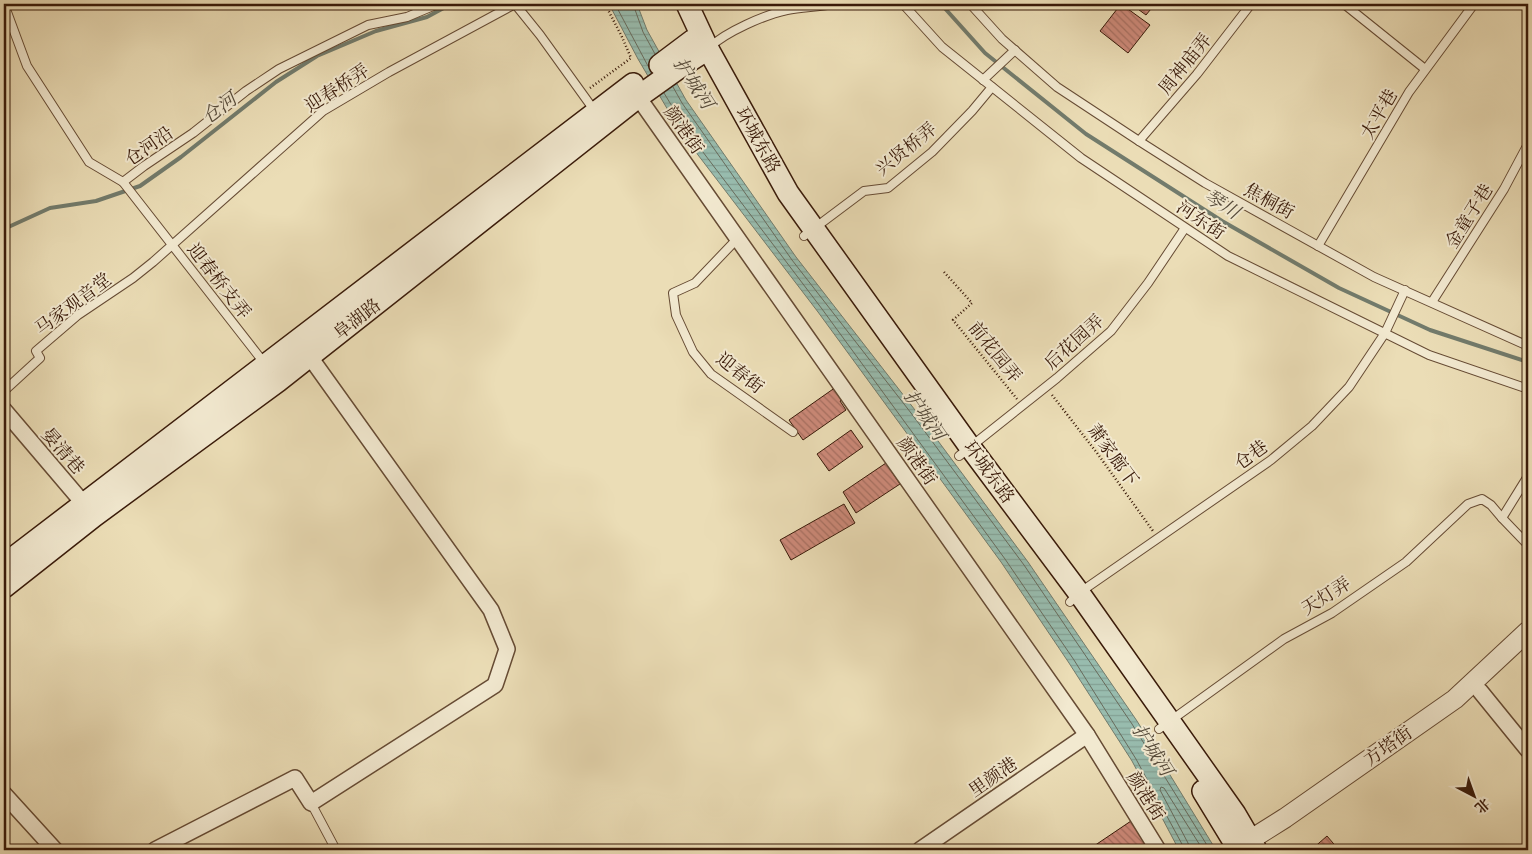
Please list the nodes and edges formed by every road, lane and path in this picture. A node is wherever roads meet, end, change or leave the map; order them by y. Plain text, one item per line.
1 (4, 4) edge
2 (438, 4) edge
3 (515, 4) edge
4 (605, 4) edge
5 (676, 4) edge
6 (687, 4) edge
7 (833, 4) edge
8 (903, 4) edge
9 (973, 4) edge
10 (1251, 4) edge
11 (1344, 4) edge
12 (1474, 4) edge
13 (696, 49) junction
14 (1015, 50) junction
15 (1425, 69) junction
16 (983, 80) junction
17 (992, 87) junction
18 (643, 88) junction
19 (582, 93) junction
20 (600, 118) junction
21 (1139, 141) junction
22 (1528, 144) edge
23 (124, 182) junction
24 (1185, 228) junction
25 (809, 233) junction
26 (737, 239) junction
27 (172, 245) junction
28 (1318, 246) junction
29 (944, 272) dead end
30 (1405, 290) junction
31 (1432, 302) junction
32 (1385, 333) junction
33 (1528, 346) edge
34 (310, 357) junction
35 (272, 373) junction
36 (1047, 387) junction
37 (1528, 389) edge
38 (4, 391) edge
39 (1022, 406) junction
40 (4, 410) edge
41 (793, 432) dead end
42 (965, 451) junction
43 (1528, 476) edge
44 (89, 509) junction
45 (1502, 518) junction
46 (1158, 539) junction
47 (1528, 545) edge
48 (4, 564) edge
49 (4, 587) edge
50 (1074, 598) junction
51 (1528, 631) edge
52 (1528, 644) edge
53 (1480, 691) junction
54 (1165, 726) junction
55 (1086, 735) junction
56 (1528, 750) edge
57 (4, 794) edge
58 (311, 803) junction
59 (1249, 848) edge
60 (55, 850) edge
61 (155, 850) edge
62 (336, 850) edge
63 (920, 850) edge
64 (1158, 850) edge

1 - 23 lane, 仓河沿
2 - 23 lane, 仓河沿
3 - 19 lane
3 - 27 lane, 迎春桥弄
4 - 19 path
5 - 13 main road
6 - 13 main road
7 - 13 lane
8 - 16 lane, 河东街
9 - 14 lane, 焦桐街
10 - 21 lane, 周神庙弄
11 - 15 lane
12 - 15 lane, 太平巷
13 - 18 main road, 阜湖路
13 - 25 main road, 环城东路
14 - 16 lane
14 - 21 lane, 焦桐街
15 - 28 lane, 太平巷
16 - 17 lane, 河东街
17 - 24 lane, 河东街
17 - 25 lane, 兴贤桥弄
18 - 20 main road, 阜湖路
18 - 26 street, 颜港街
19 - 20 lane
20 - 34 main road, 阜湖路
20 - 35 main road, 阜湖路
21 - 28 lane, 焦桐街
22 - 31 lane, 金童子巷
23 - 27 lane, 迎春桥支弄
24 - 32 lane, 河东街
24 - 36 lane, 后花园弄
25 - 42 main road, 环城东路
26 - 41 lane, 迎春街
26 - 55 street, 颜港街
27 - 35 lane, 迎春桥支弄
27 - 38 lane, 马家观音堂
28 - 30 lane, 焦桐街
29 - 39 path, 前花园弄
30 - 31 lane, 焦桐街
30 - 32 lane, 仓巷
31 - 33 lane, 焦桐街
32 - 37 lane, 河东街
32 - 46 lane, 仓巷
34 - 35 main road, 阜湖路
34 - 58 street
35 - 44 main road, 阜湖路
36 - 39 lane, 后花园弄
36 - 46 path, 萧家廊下
39 - 42 lane, 后花园弄
40 - 44 street, 晏清巷
42 - 50 main road, 环城东路
43 - 45 lane
44 - 48 main road, 阜湖路
44 - 49 main road, 阜湖路
45 - 47 lane
45 - 54 lane, 天灯弄
46 - 50 lane, 仓巷
50 - 54 main road, 环城东路
51 - 59 street, 方塔街
52 - 53 street, 方塔街
53 - 56 street
53 - 59 street, 方塔街
54 - 59 main road, 环城东路
55 - 63 street, 里颜港
55 - 64 street, 颜港街
57 - 60 street
58 - 61 street
58 - 62 lane

